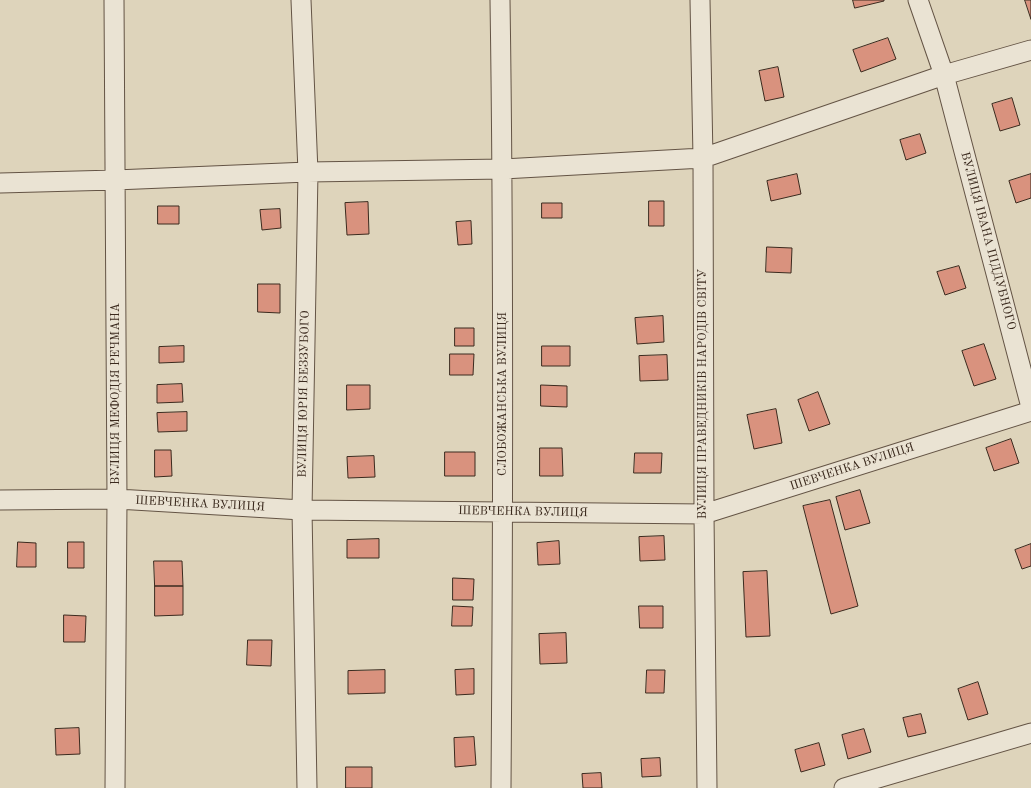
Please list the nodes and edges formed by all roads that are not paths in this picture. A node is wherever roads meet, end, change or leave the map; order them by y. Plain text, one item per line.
1 (114, 0) edge
2 (301, 0) edge
3 (500, 0) edge
4 (700, 0) edge
5 (918, 0) edge
6 (1031, 50) edge
7 (944, 75) junction
8 (703, 158) junction
9 (503, 169) junction
10 (308, 172) junction
11 (115, 180) junction
12 (0, 183) edge
13 (1031, 407) edge
14 (1031, 411) edge
15 (117, 499) junction
16 (0, 500) edge
17 (302, 510) junction
18 (503, 512) junction
19 (704, 514) junction
20 (1031, 733) edge
21 (115, 788) edge
22 (307, 788) edge
23 (501, 788) edge
24 (707, 788) edge
25 (844, 788) edge

1 - 11 street, ВУЛИЦЯ МЕФОДІЯ РЕЧМАНА
2 - 10 street, ВУЛИЦЯ ЮРІЯ БЕЗЗУБОГО
3 - 9 street, СЛОБОЖАНСЬКА ВУЛИЦЯ
4 - 8 street, ВУЛИЦЯ ПРАВЕДНИКІВ НАРОДІВ СВІТУ
5 - 7 street, ВУЛИЦЯ ІВАНА ПІДДУБНОГО
6 - 7 street
7 - 8 street
7 - 13 street, ВУЛИЦЯ ІВАНА ПІДДУБНОГО
8 - 9 street
8 - 19 street, ВУЛИЦЯ ПРАВЕДНИКІВ НАРОДІВ СВІТУ
9 - 10 street
9 - 18 street, СЛОБОЖАНСЬКА ВУЛИЦЯ
10 - 11 street
10 - 17 street, ВУЛИЦЯ ЮРІЯ БЕЗЗУБОГО
11 - 12 street
11 - 15 street, ВУЛИЦЯ МЕФОДІЯ РЕЧМАНА
14 - 19 street, ШЕВЧЕНКА ВУЛИЦЯ
15 - 16 street, ШЕВЧЕНКА ВУЛИЦЯ
15 - 17 street, ШЕВЧЕНКА ВУЛИЦЯ
15 - 21 street, ВУЛИЦЯ МЕФОДІЯ РЕЧМАНА
17 - 18 street, ШЕВЧЕНКА ВУЛИЦЯ
17 - 22 street, ВУЛИЦЯ ЮРІЯ БЕЗЗУБОГО
18 - 19 street, ШЕВЧЕНКА ВУЛИЦЯ
18 - 23 street, СЛОБОЖАНСЬКА ВУЛИЦЯ
19 - 24 street, ВУЛИЦЯ ПРАВЕДНИКІВ НАРОДІВ СВІТУ
20 - 25 street

